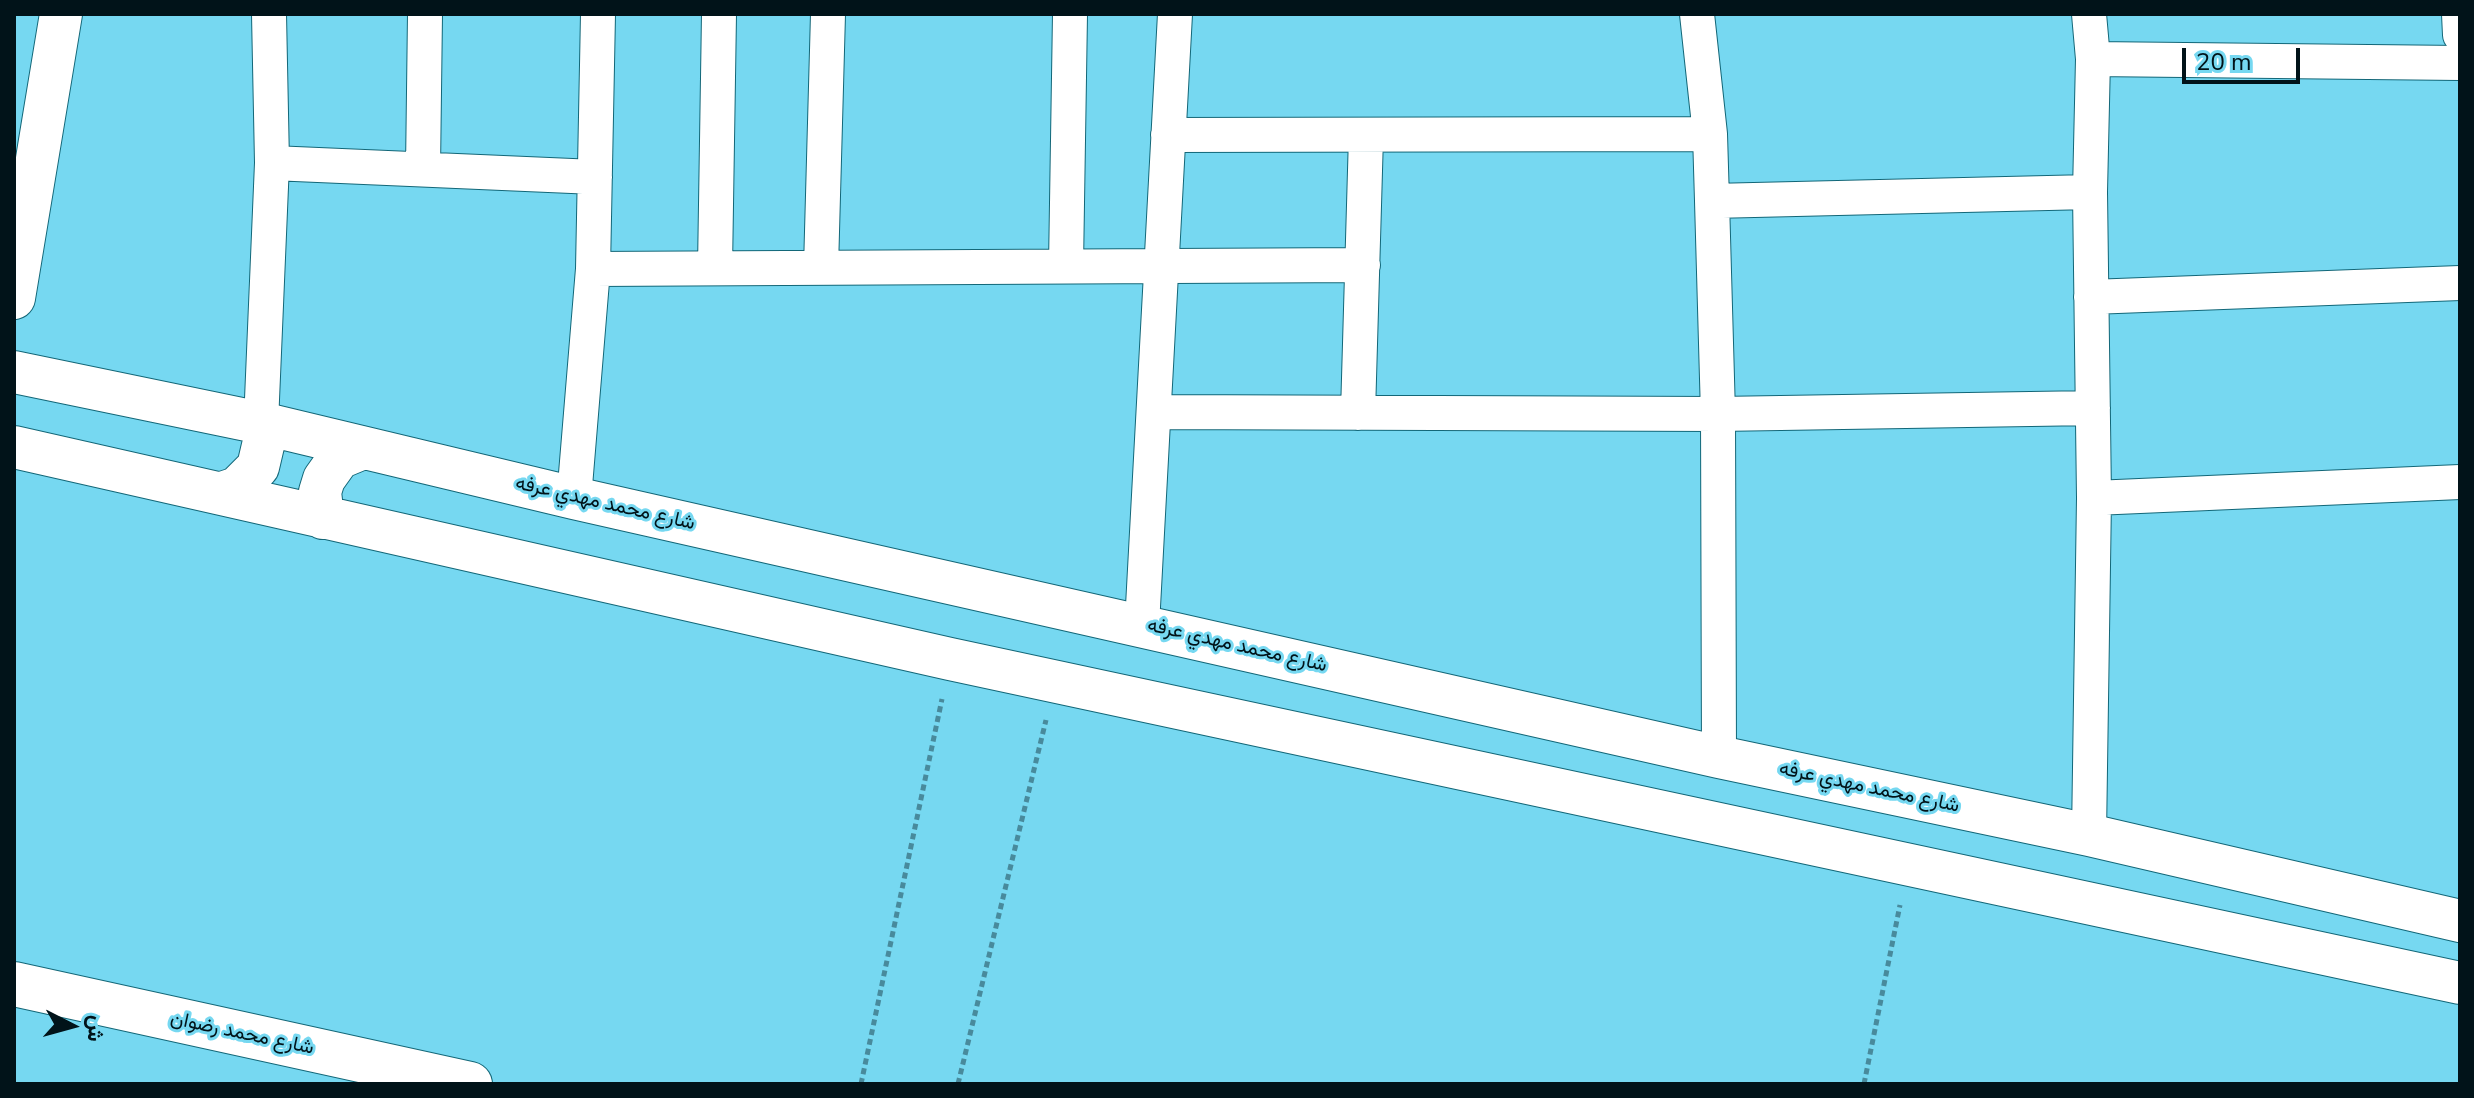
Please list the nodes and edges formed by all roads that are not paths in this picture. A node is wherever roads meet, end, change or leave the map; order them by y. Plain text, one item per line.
1 (61, 14) edge
2 (269, 14) edge
3 (425, 14) edge
4 (598, 14) edge
5 (719, 14) edge
6 (828, 14) edge
7 (1070, 14) edge
8 (1175, 14) edge
9 (1697, 14) edge
10 (2089, 14) edge
11 (2459, 14) edge
12 (2460, 35) edge
13 (2093, 59) junction
14 (2460, 63) edge
15 (1710, 134) junction
16 (1168, 135) junction
17 (1366, 136) junction
18 (272, 163) junction
19 (423, 169) junction
20 (595, 177) junction
21 (2090, 192) junction
22 (1712, 201) junction
23 (1363, 265) junction
24 (1066, 266) junction
25 (1162, 266) junction
26 (715, 268) junction
27 (821, 268) junction
28 (593, 269) junction
29 (2460, 283) edge
30 (2091, 297) junction
31 (14, 298) edge
32 (14, 372) edge
33 (2093, 408) junction
34 (1154, 412) junction
35 (1358, 413) junction
36 (1718, 414) junction
37 (261, 423) junction
38 (14, 447) edge
39 (363, 448) junction
40 (2460, 482) edge
41 (222, 493) junction
42 (574, 498) junction
43 (2094, 498) junction
44 (323, 518) junction
45 (1142, 625) junction
46 (1719, 757) junction
47 (2089, 835) junction
48 (2460, 921) edge
49 (2460, 983) edge
50 (14, 984) edge
51 (470, 1084) edge

1 - 31 street
2 - 18 street
3 - 19 street
4 - 20 street
5 - 26 street
6 - 27 street
7 - 24 street
8 - 16 street
9 - 15 street
10 - 13 street
11 - 12 street
13 - 14 street
13 - 21 street
15 - 17 street
15 - 22 street
16 - 17 street
16 - 25 street
17 - 23 street
18 - 19 street
18 - 37 street
19 - 20 street
20 - 28 street
21 - 22 street
21 - 30 street
22 - 36 street
23 - 25 street
23 - 35 street
24 - 25 street
24 - 27 street
25 - 34 street
26 - 27 street
26 - 28 street
28 - 42 street
29 - 30 street
30 - 33 street
32 - 37 street, شارع محمد مهدي عرفه
33 - 36 street
33 - 43 street
34 - 35 street
34 - 45 street
35 - 36 street
36 - 46 street
37 - 39 street, شارع محمد مهدي عرفه
37 - 41 street
38 - 41 street
39 - 42 street, شارع محمد مهدي عرفه
39 - 44 street
40 - 43 street
41 - 44 street
42 - 45 street, شارع محمد مهدي عرفه
43 - 47 street
44 - 49 street
45 - 46 street, شارع محمد مهدي عرفه
46 - 47 street, شارع محمد مهدي عرفه
47 - 48 street, شارع محمد مهدي عرفه
50 - 51 main road, شارع محمد رضوان

